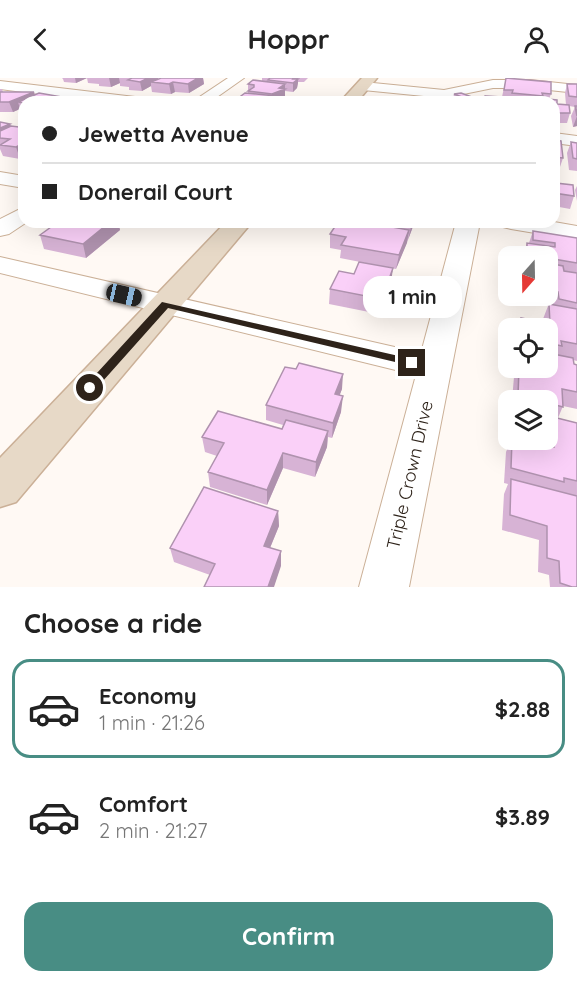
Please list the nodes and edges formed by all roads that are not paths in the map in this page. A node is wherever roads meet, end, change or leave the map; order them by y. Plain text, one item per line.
1 (237, 78) edge
2 (440, 78) edge
3 (366, 82) edge
4 (0, 85) edge
5 (469, 88) junction
6 (577, 89) edge
7 (87, 96) edge
8 (209, 96) edge
9 (353, 96) edge
10 (560, 139) edge
11 (577, 141) edge
12 (0, 178) edge
13 (18, 181) edge
14 (18, 218) edge
15 (235, 228) edge
16 (467, 228) edge
17 (547, 228) edge
18 (0, 229) edge
19 (577, 233) edge
20 (0, 265) edge
21 (166, 304) junction
22 (435, 368) junction
23 (0, 488) edge
24 (384, 587) edge

1 - 8 street
2 - 5 street
3 - 5 street
3 - 9 street
4 - 7 street
5 - 6 street
10 - 11 street
12 - 13 street
14 - 18 street
15 - 21 street
16 - 22 street, Triple Crown Drive
17 - 19 street
20 - 21 street
21 - 22 street
21 - 23 street
22 - 24 street, Triple Crown Drive

